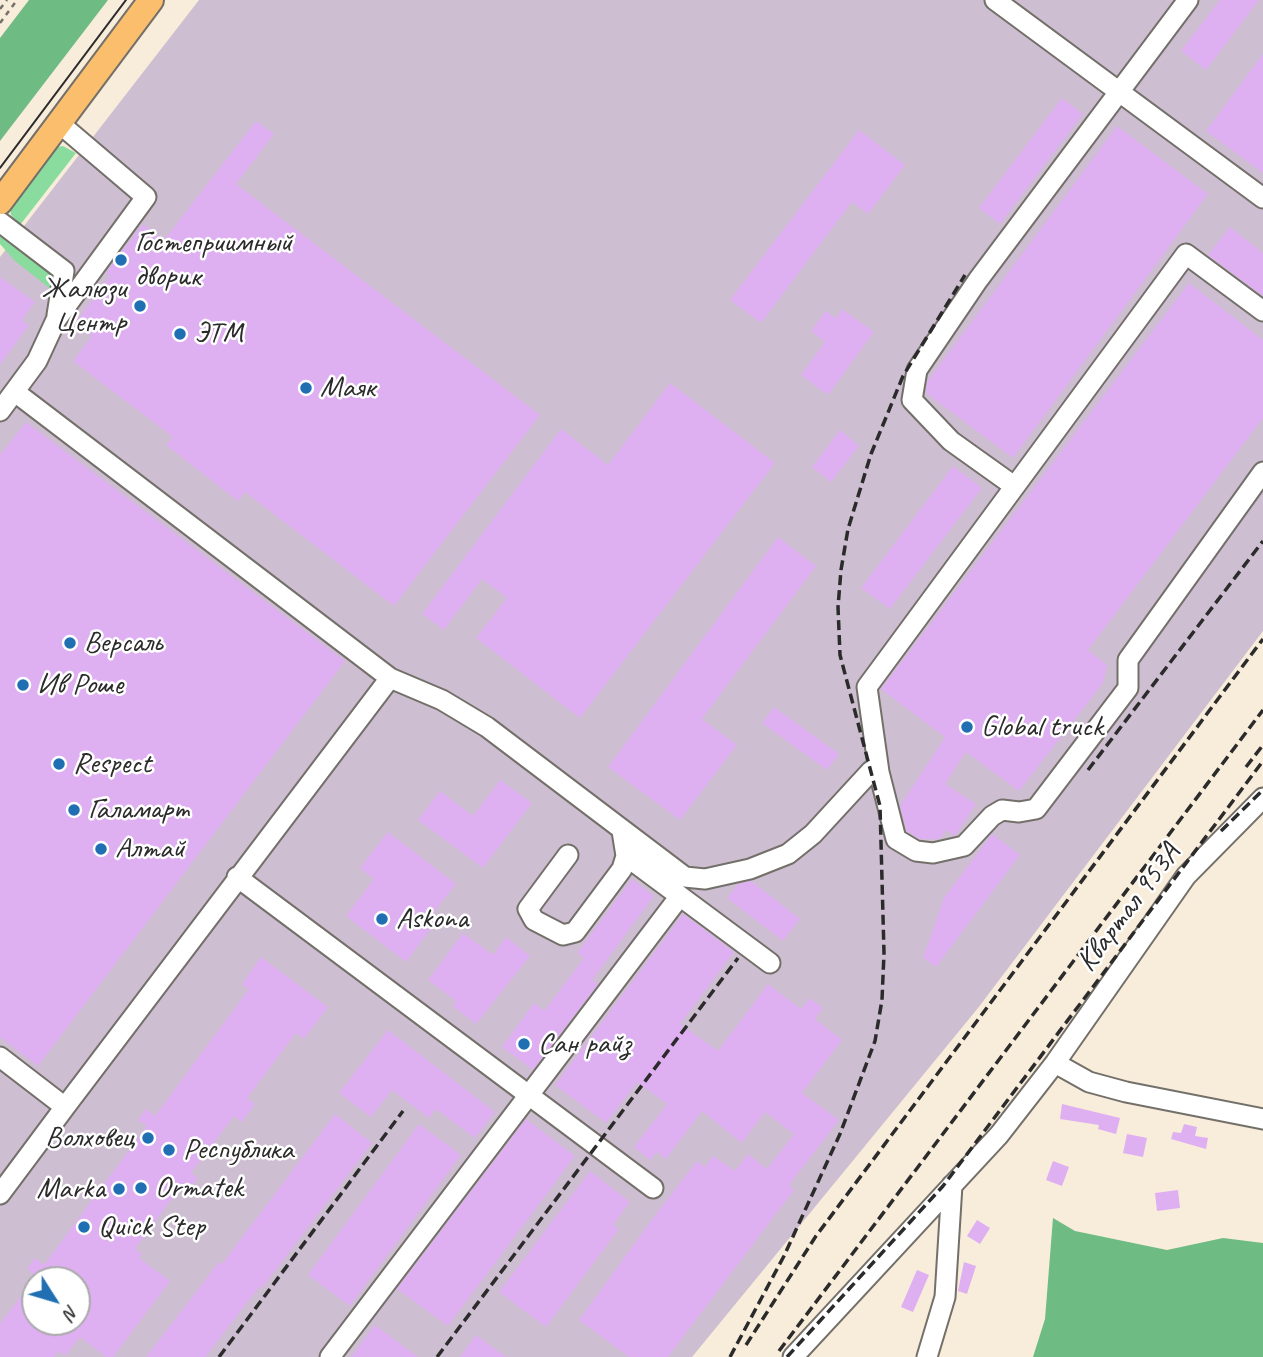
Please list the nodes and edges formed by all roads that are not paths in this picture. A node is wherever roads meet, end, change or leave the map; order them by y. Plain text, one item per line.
1 (151, 0) edge
2 (995, 0) edge
3 (1188, 0) edge
4 (1119, 91) junction
5 (58, 123) junction
6 (1263, 198) edge
7 (0, 202) edge
8 (0, 222) edge
9 (1263, 311) edge
10 (56, 320) junction
11 (15, 392) junction
12 (0, 411) edge
13 (1263, 472) edge
14 (1014, 486) junction
15 (390, 678) junction
16 (879, 772) junction
17 (1263, 798) edge
18 (622, 831) junction
19 (568, 855) dead end
20 (626, 856) junction
21 (237, 877) junction
22 (680, 896) junction
23 (770, 963) dead end
24 (0, 1057) edge
25 (1055, 1063) junction
26 (530, 1096) junction
27 (65, 1107) junction
28 (1263, 1119) edge
29 (952, 1185) junction
30 (653, 1188) dead end
31 (0, 1194) edge
32 (330, 1357) edge
33 (793, 1357) edge
34 (928, 1357) edge

1 - 5 main road
2 - 4 street
3 - 4 street
4 - 6 street
4 - 14 street
5 - 7 main road
5 - 10 street
8 - 10 street
9 - 14 street
10 - 11 street
11 - 12 street
11 - 15 street
13 - 16 street
14 - 16 street
15 - 18 street
15 - 21 street
16 - 18 street
17 - 25 street, Квартал 953А
18 - 20 street
19 - 20 street
20 - 22 street
21 - 26 street
21 - 27 street
22 - 23 street
22 - 26 street
24 - 27 street
25 - 28 street
25 - 29 street, Квартал 953А
26 - 30 street
26 - 32 street
27 - 31 street
29 - 33 street, Квартал 953А
29 - 34 street

